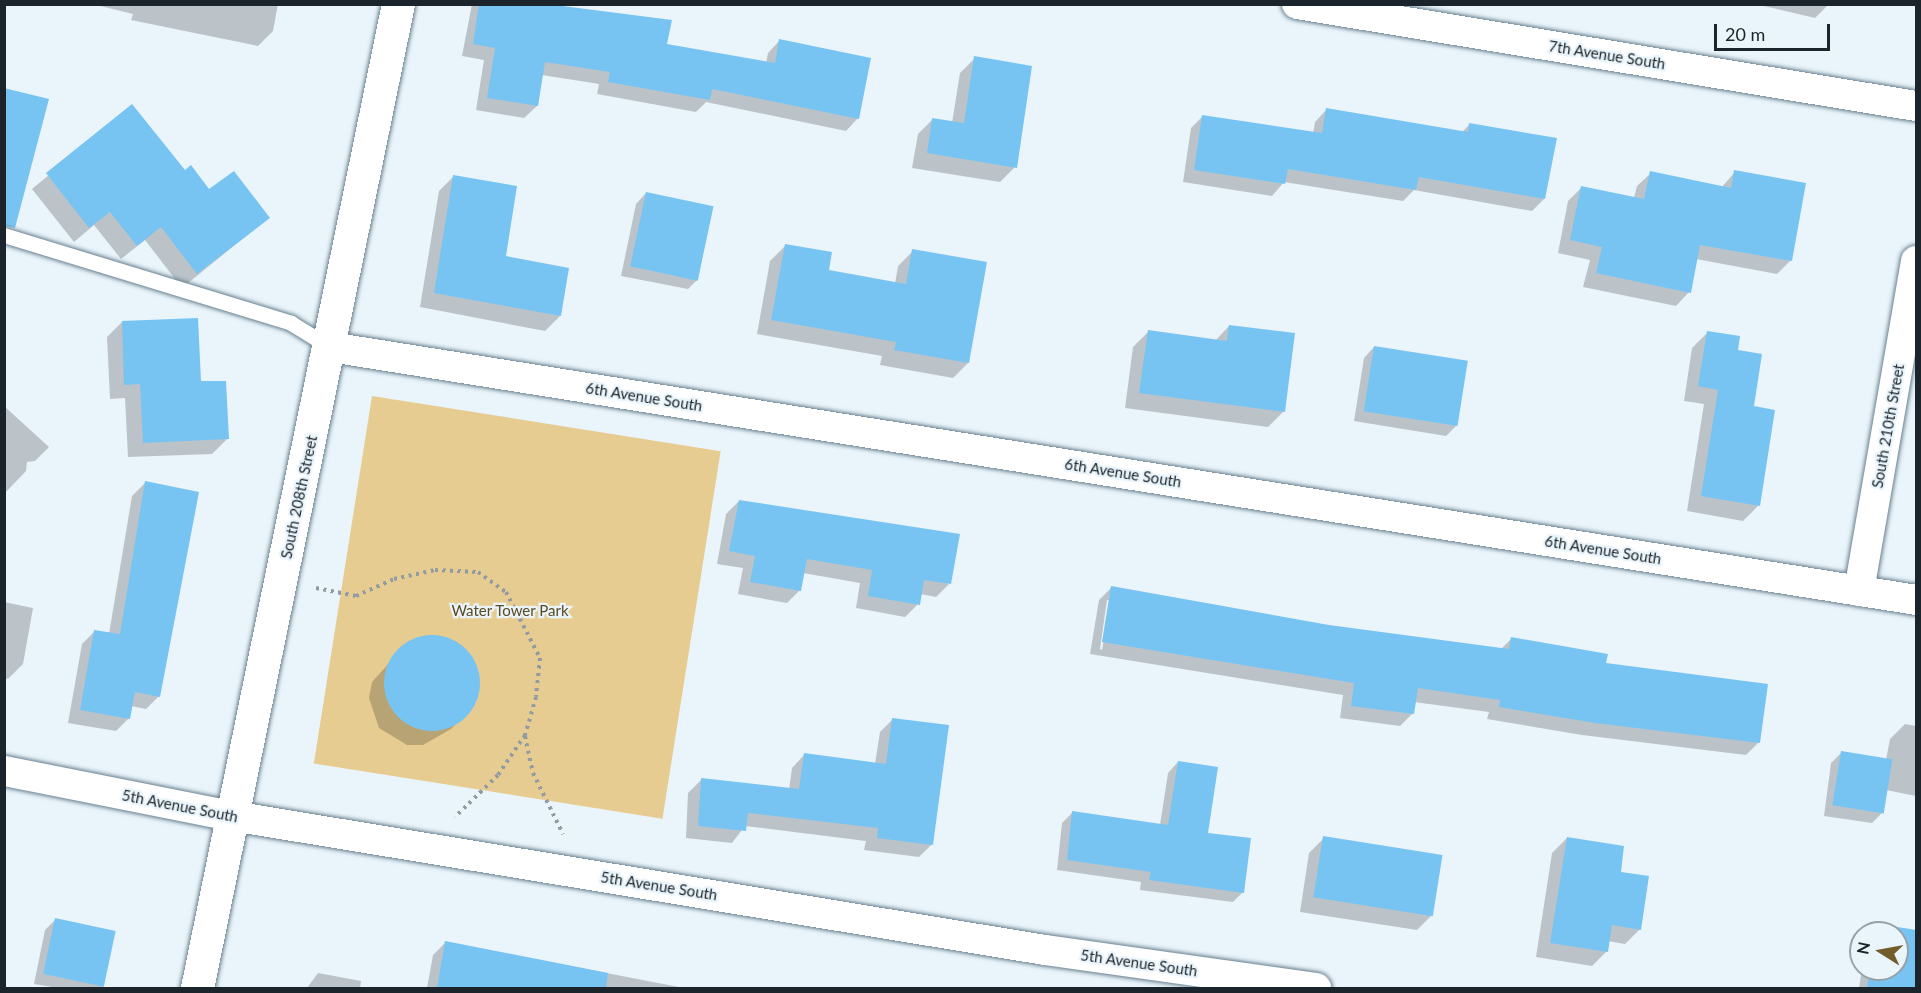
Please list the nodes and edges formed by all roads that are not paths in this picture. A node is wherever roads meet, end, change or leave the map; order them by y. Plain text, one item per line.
1 (398, 4) edge
2 (1297, 4) edge
3 (1917, 106) edge
4 (4, 235) edge
5 (1917, 261) edge
6 (330, 347) junction
7 (1859, 591) junction
8 (1917, 600) edge
9 (4, 771) edge
10 (232, 816) junction
11 (197, 988) edge
12 (1316, 988) edge

1 - 6 street, South 208th Street
2 - 3 street, 7th Avenue South
4 - 6 lane
5 - 7 street, South 210th Street
6 - 7 street, 6th Avenue South
6 - 10 street, South 208th Street
7 - 8 street, 6th Avenue South
9 - 10 street, 5th Avenue South
10 - 11 street, South 208th Street
10 - 12 street, 5th Avenue South

